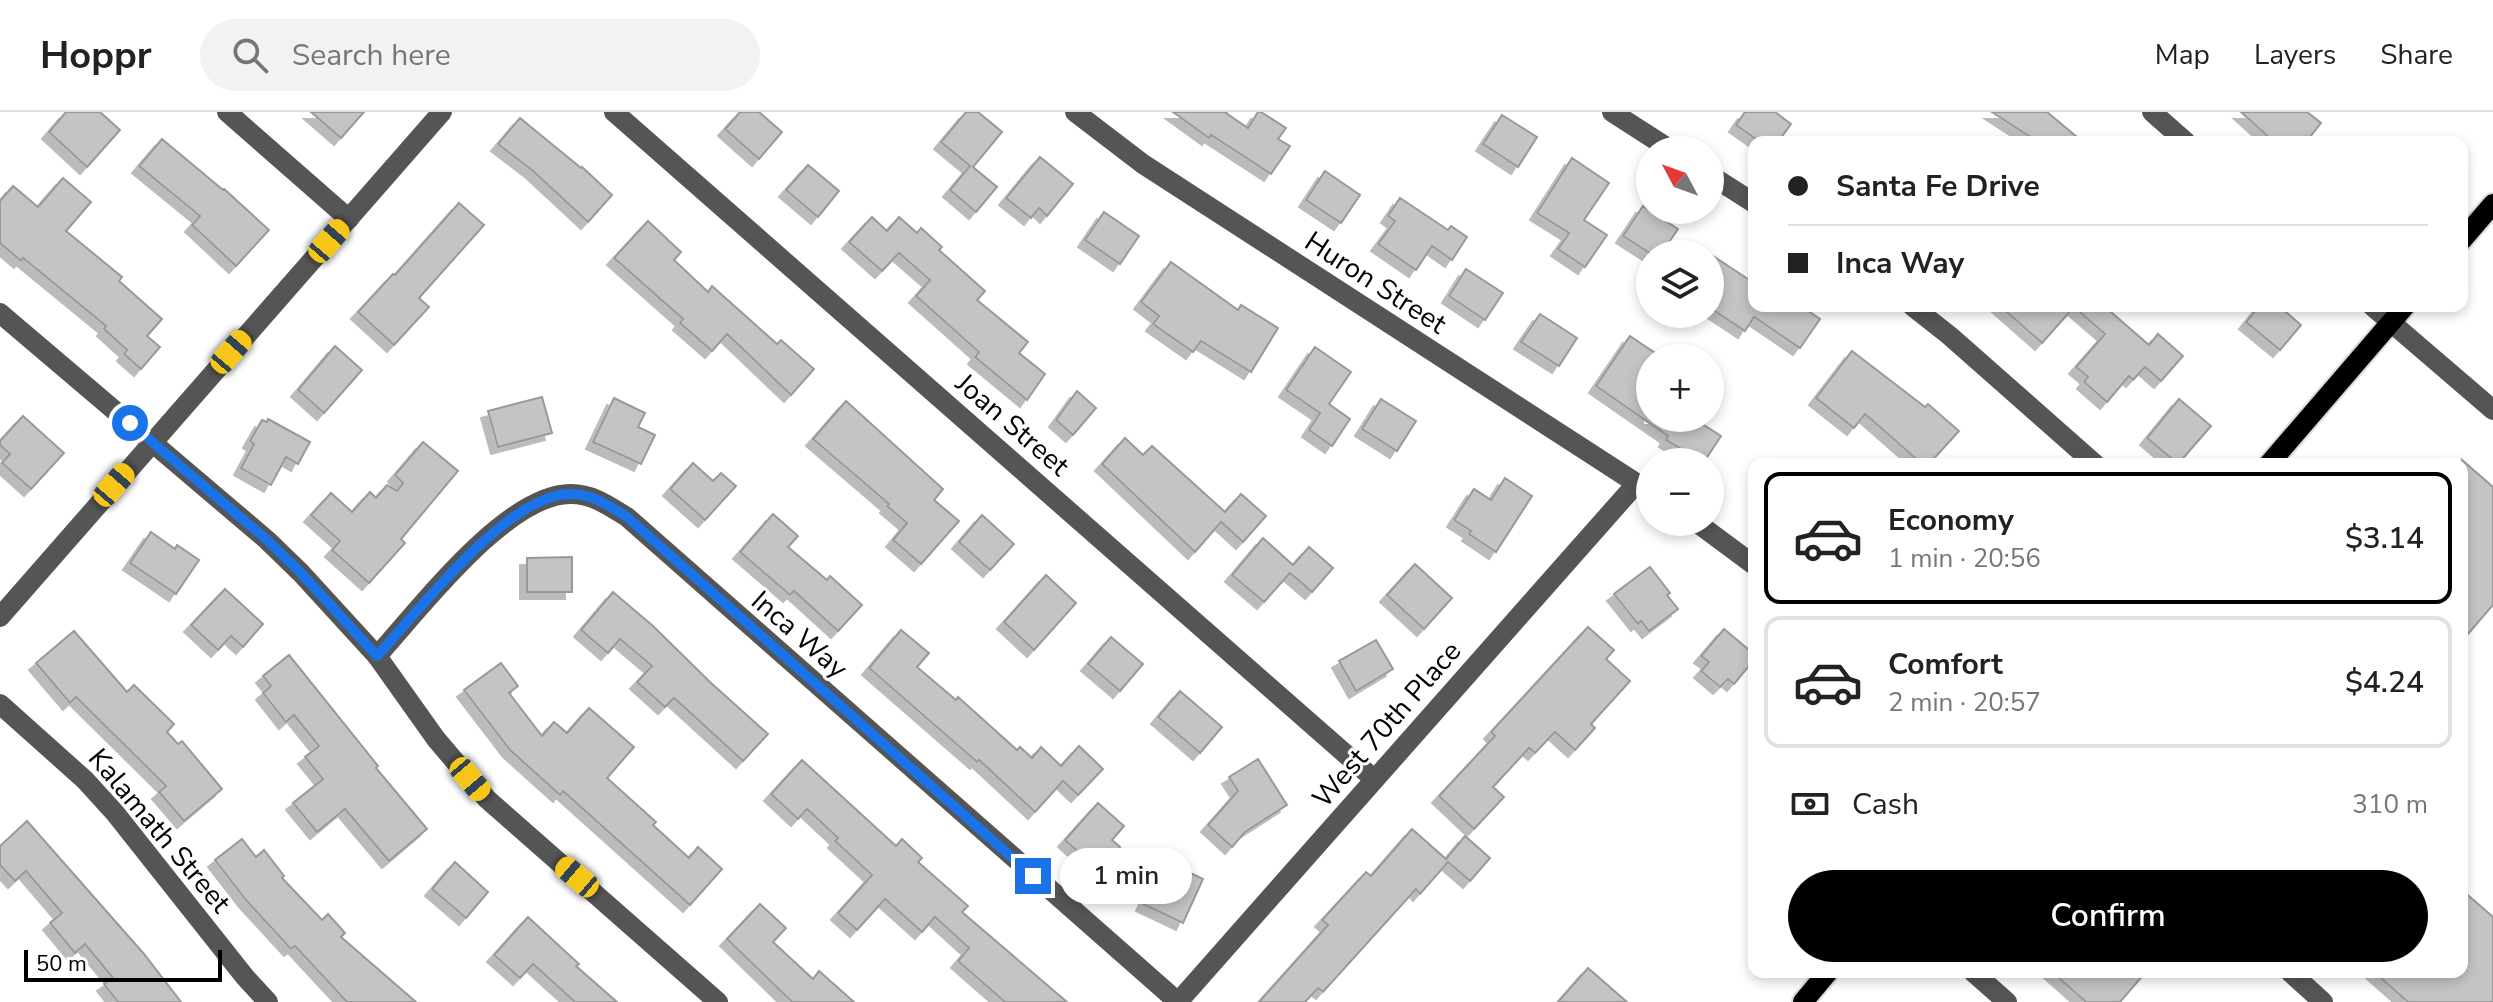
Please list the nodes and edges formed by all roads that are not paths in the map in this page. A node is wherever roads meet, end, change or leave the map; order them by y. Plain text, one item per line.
1 (227, 112) edge
2 (442, 112) edge
3 (614, 112) edge
4 (1075, 112) edge
5 (1612, 112) edge
6 (2152, 112) edge
7 (1649, 136) edge
8 (2179, 136) edge
9 (1724, 184) edge
10 (1748, 199) edge
11 (2493, 204) edge
12 (349, 219) junction
13 (2468, 233) edge
14 (1920, 312) edge
15 (2379, 312) edge
16 (2400, 312) edge
17 (0, 313) edge
18 (2391, 323) junction
19 (2493, 410) edge
20 (151, 441) junction
21 (2088, 458) edge
22 (2280, 458) edge
23 (1636, 483) edge
24 (1636, 496) edge
25 (1715, 536) edge
26 (1748, 561) edge
27 (0, 617) edge
28 (377, 656) junction
29 (0, 704) edge
30 (1374, 779) junction
31 (1823, 978) edge
32 (1980, 978) edge
33 (2297, 978) edge
34 (268, 1002) edge
35 (718, 1002) edge
36 (1178, 1002) edge
37 (1803, 1002) edge
38 (2007, 1002) edge
39 (2323, 1002) edge

1 - 12 street
2 - 12 street
3 - 30 street, Joan Street
4 - 23 street, Huron Street
5 - 7 street
6 - 8 street
9 - 10 street
11 - 13 main road
12 - 20 street
14 - 21 street
15 - 18 street
16 - 18 main road
17 - 20 street
18 - 19 street
18 - 22 main road
20 - 27 street
20 - 28 street
24 - 30 street, West 70th Place
25 - 26 street
28 - 35 street
28 - 36 street, Inca Way
29 - 34 street, Kalamath Street
30 - 36 street, West 70th Place
31 - 37 main road
32 - 38 street
33 - 39 street

